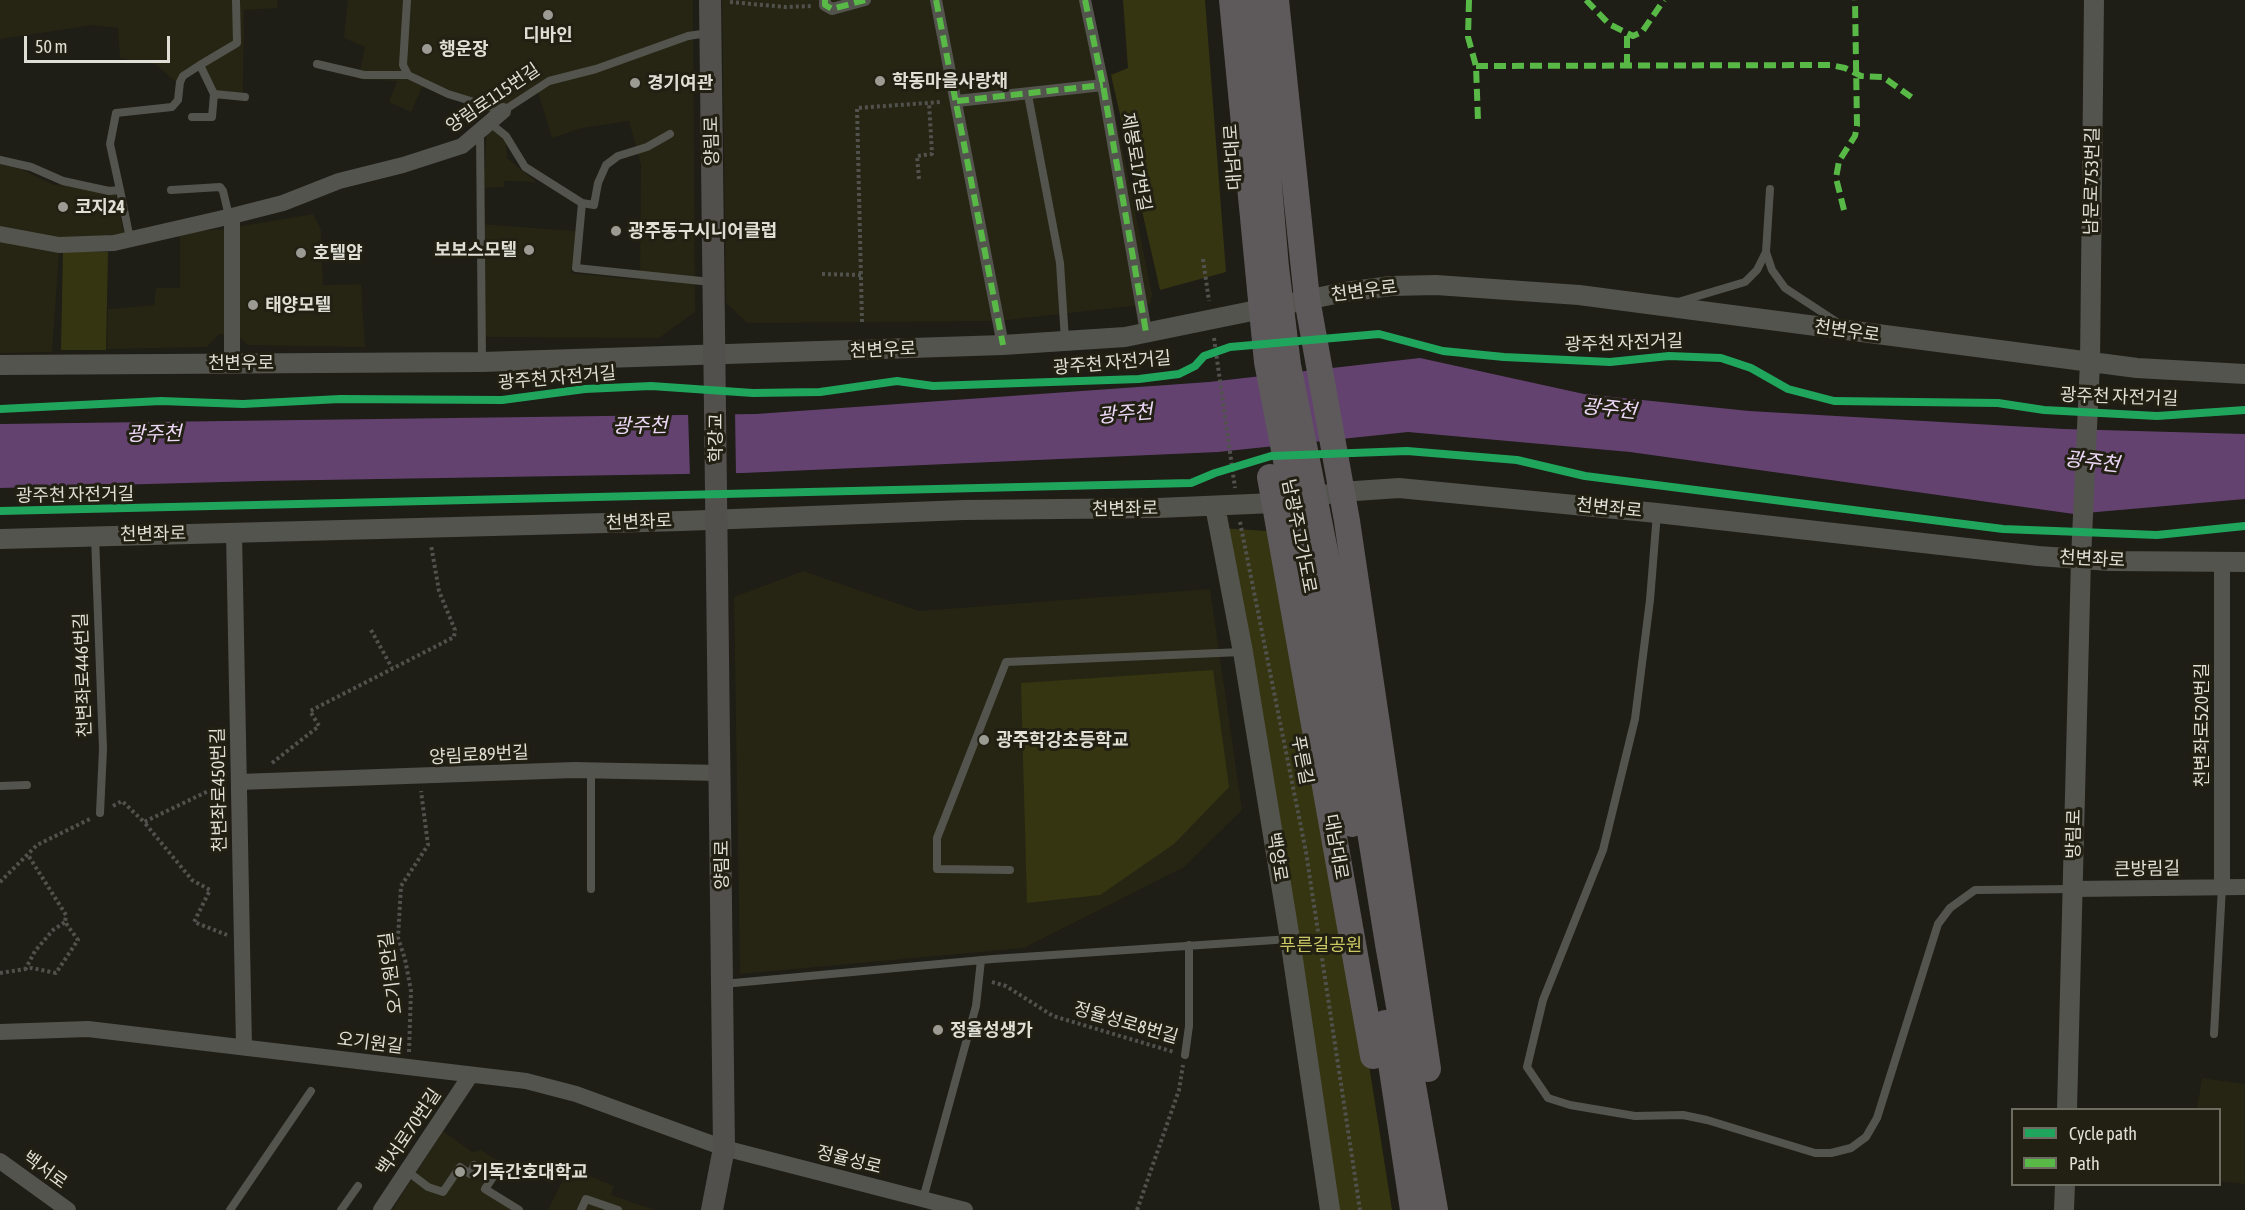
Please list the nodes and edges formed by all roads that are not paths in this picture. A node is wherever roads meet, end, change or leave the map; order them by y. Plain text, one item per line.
1 (236, 0) edge
2 (406, 0) edge
3 (865, 0) edge
4 (936, 0) edge
5 (1085, 0) edge
6 (1221, 0) edge
7 (1232, 0) edge
8 (1253, 0) edge
9 (1276, 0) edge
10 (2094, 0) edge
11 (717, 1) edge
12 (825, 2) edge
13 (710, 33) junction
14 (317, 64) dead end
15 (200, 65) junction
16 (408, 75) junction
17 (1103, 85) junction
18 (214, 94) junction
19 (1028, 95) junction
20 (245, 97) dead end
21 (957, 101) junction
22 (503, 111) junction
23 (192, 117) dead end
24 (485, 127) junction
25 (670, 135) dead end
26 (0, 160) edge
27 (1770, 189) dead end
28 (120, 190) junction
29 (171, 190) dead end
30 (582, 203) junction
31 (230, 216) junction
32 (0, 234) edge
33 (130, 239) junction
34 (1766, 252) junction
35 (715, 282) junction
36 (1307, 299) junction
37 (1661, 306) junction
38 (1245, 314) junction
39 (1146, 332) junction
40 (1853, 332) junction
41 (1065, 341) junction
42 (1003, 345) junction
43 (716, 356) junction
44 (482, 362) junction
45 (2090, 362) junction
46 (232, 363) junction
47 (0, 365) edge
48 (2245, 374) edge
49 (1341, 492) junction
50 (1274, 503) junction
51 (1215, 506) junction
52 (1657, 513) junction
53 (716, 520) junction
54 (234, 533) junction
55 (95, 536) junction
56 (0, 539) edge
57 (2081, 559) junction
58 (2222, 562) junction
59 (2245, 562) edge
60 (1243, 652) junction
61 (591, 770) junction
62 (721, 773) junction
63 (243, 782) junction
64 (27, 785) dead end
65 (0, 786) edge
66 (100, 813) road end
67 (1366, 855) junction
68 (1010, 870) dead end
69 (2222, 887) junction
70 (2245, 887) edge
71 (591, 889) dead end
72 (2073, 889) junction
73 (1290, 939) junction
74 (1189, 945) junction
75 (981, 960) junction
76 (723, 984) junction
77 (0, 1032) edge
78 (2214, 1034) dead end
79 (244, 1047) junction
80 (1185, 1055) road end
81 (470, 1076) junction
82 (311, 1091) dead end
83 (2067, 1108) edge
84 (724, 1148) junction
85 (0, 1161) edge
86 (407, 1171) junction
87 (358, 1186) dead end
88 (2065, 1186) edge
89 (1418, 1193) edge
90 (923, 1199) junction
91 (959, 1209) edge
92 (68, 1210) edge
93 (230, 1210) edge
94 (341, 1210) edge
95 (381, 1210) edge
96 (519, 1210) edge
97 (581, 1210) edge
98 (618, 1210) edge
99 (712, 1210) edge
100 (1330, 1210) edge
101 (1435, 1210) edge
102 (2064, 1210) edge

1 - 15 lane
2 - 16 lane
3 - 12 street
4 - 21 street
5 - 17 street, 제봉로17번길
6 - 38 main road, 대남대로
7 - 67 main road, 남광주고가도로
8 - 67 main road, 남광주고가도로
9 - 36 main road
10 - 45 street, 남문로753번길
11 - 13 main road, 양림로
13 - 22 lane, 양림로115번길
13 - 35 main road, 양림로
14 - 16 lane
15 - 18 lane
15 - 28 lane
16 - 22 lane
17 - 19 street
17 - 39 street, 제봉로17번길
18 - 20 lane
18 - 23 lane
19 - 21 street
19 - 41 lane
21 - 42 street
22 - 24 street, 양림로115번길
24 - 30 lane
24 - 31 street, 양림로115번길
24 - 44 lane
25 - 30 lane
26 - 28 lane
27 - 34 lane
28 - 33 lane
29 - 31 lane
30 - 35 lane
31 - 33 street, 양림로115번길
31 - 46 street
32 - 33 street, 양림로115번길
34 - 37 lane
34 - 40 lane
35 - 43 main road, 양림로
36 - 37 street, 천변우로
36 - 38 street, 천변우로
36 - 49 main road, 대남대로
37 - 40 street, 천변우로
38 - 39 street, 천변우로
38 - 50 main road, 대남대로
39 - 41 street, 천변우로
40 - 45 street, 천변우로
41 - 42 street, 천변우로
42 - 43 street, 천변우로
43 - 44 street, 천변우로
43 - 53 main road, 학강교
44 - 46 street, 천변우로
45 - 48 street, 천변우로
45 - 57 street, 남문로753번길
46 - 47 street, 천변우로
49 - 50 street, 천변좌로
49 - 52 street, 천변좌로
49 - 89 main road, 대남대로
50 - 51 street, 천변좌로
50 - 89 main road, 대남대로
51 - 53 street, 천변좌로
51 - 60 street, 백양로
52 - 57 street, 천변좌로
52 - 72 lane
53 - 54 street, 천변좌로
53 - 62 main road, 양림로
54 - 55 street, 천변좌로
54 - 63 street, 천변좌로450번길
55 - 56 street, 천변좌로
55 - 66 lane, 천변좌로446번길
57 - 58 street, 천변좌로
57 - 72 street, 방림로
58 - 59 street, 천변좌로
58 - 69 street, 천변좌로520번길
60 - 68 lane
60 - 73 street, 백양로
61 - 62 street, 양림로89번길
61 - 63 street, 양림로89번길
61 - 71 lane
62 - 76 main road, 양림로
63 - 79 street, 천변좌로450번길
64 - 65 lane
67 - 89 main road, 대남대로
69 - 70 street, 큰방림길
69 - 72 street, 큰방림길
69 - 78 lane
72 - 83 street, 방림로
73 - 74 lane
73 - 100 street, 백양로
74 - 75 lane
74 - 80 lane
75 - 76 lane
75 - 90 lane
76 - 84 main road, 양림로
77 - 79 street, 오기원길
79 - 81 street, 오기원길
81 - 84 street, 오기원길
81 - 86 street, 백서로70번길
82 - 93 lane
84 - 90 street, 정율성로
84 - 99 main road, 양림로
85 - 92 street, 백서로
86 - 95 street, 백서로70번길
86 - 96 lane
87 - 94 lane
88 - 102 street
89 - 101 main road, 대남대로
90 - 91 street, 정율성로
97 - 98 lane

